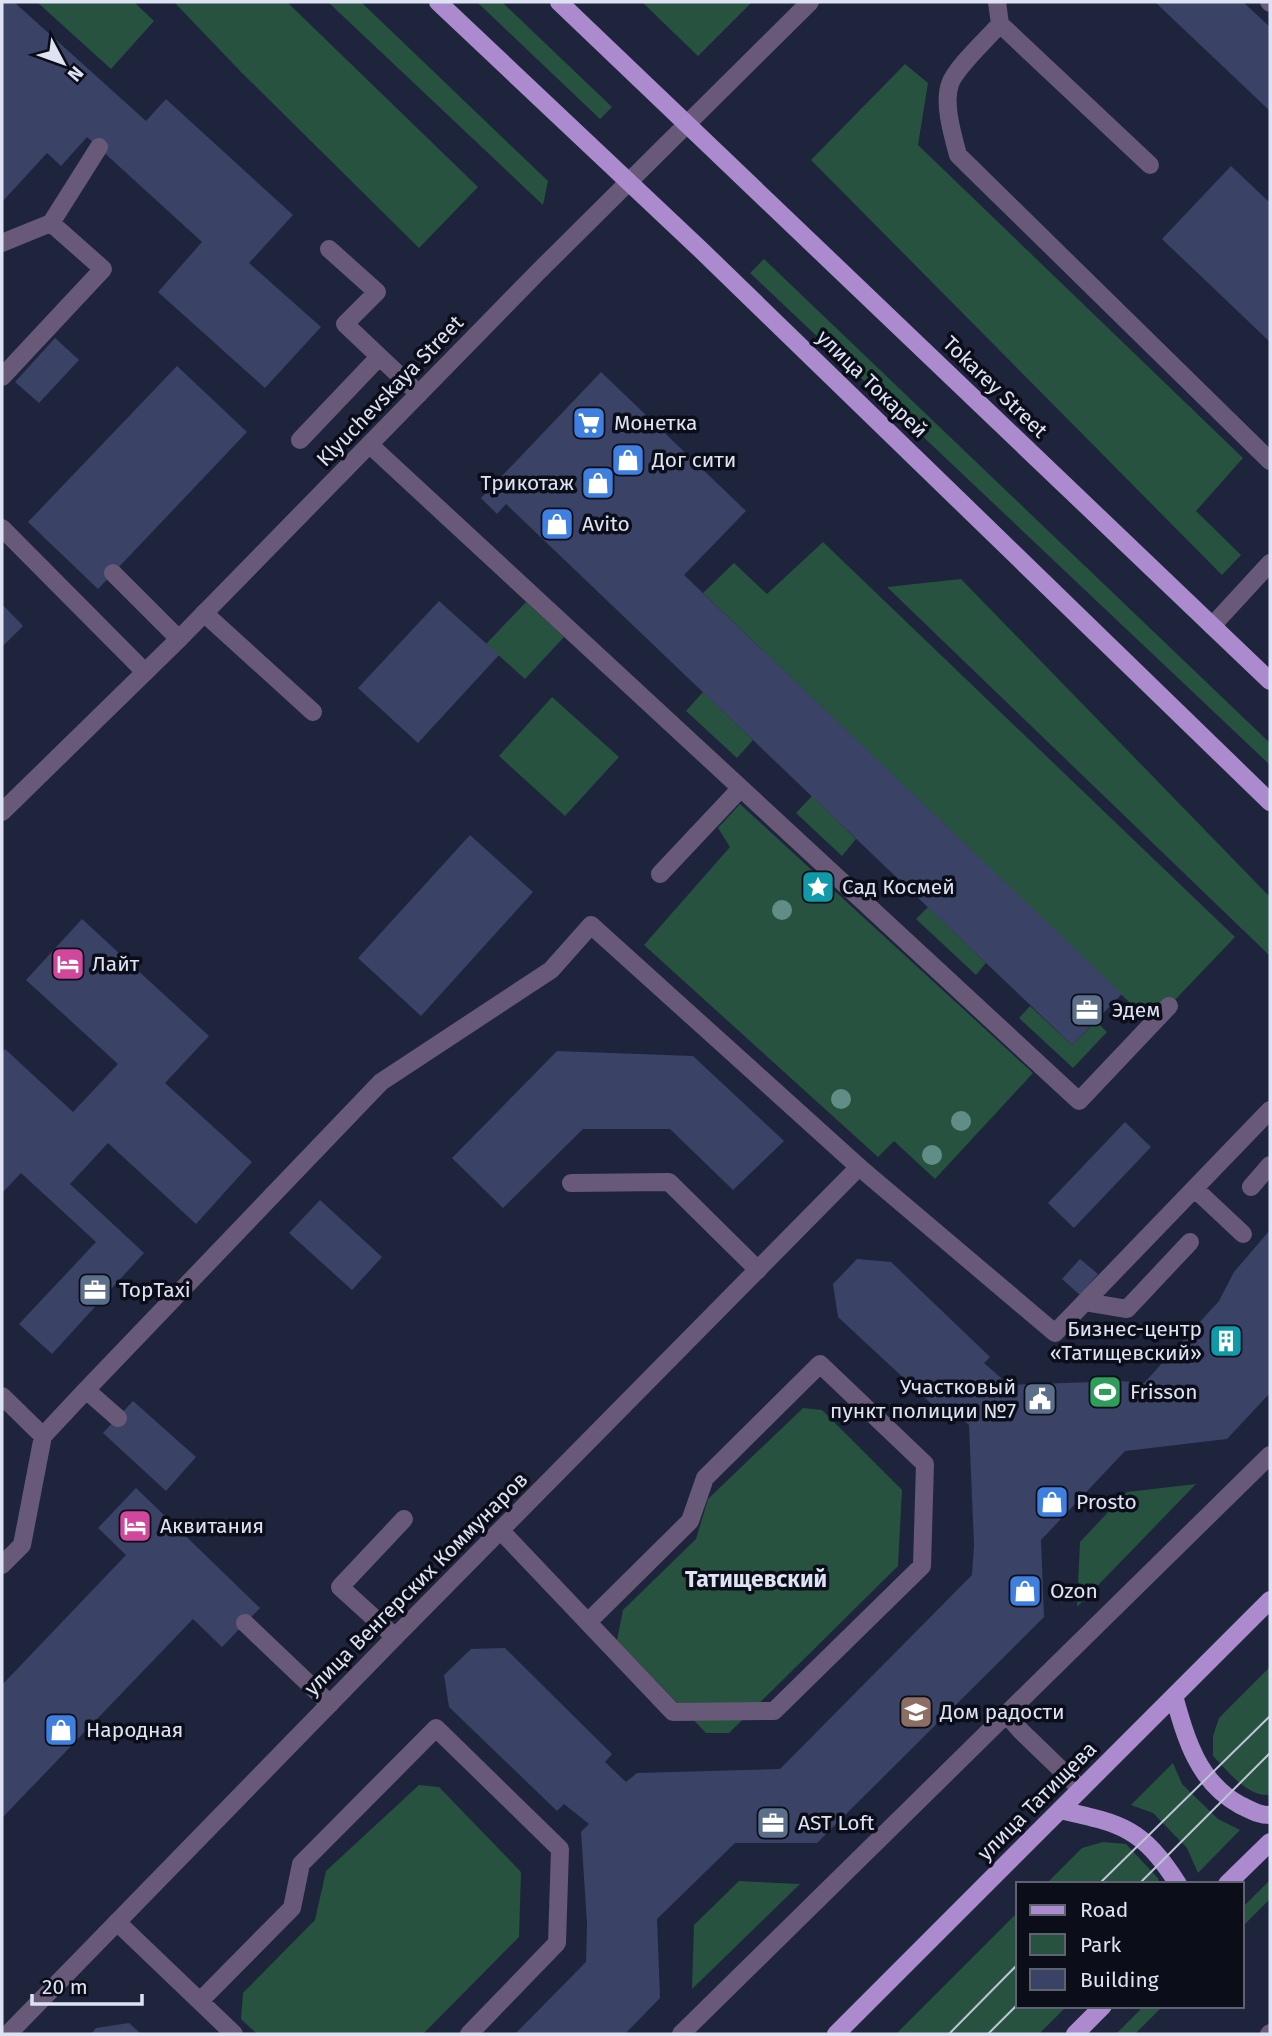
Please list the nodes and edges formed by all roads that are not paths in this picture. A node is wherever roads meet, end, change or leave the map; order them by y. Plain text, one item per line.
1 (438, 2) edge
2 (559, 2) edge
3 (810, 2) edge
4 (997, 2) edge
5 (1000, 24) junction
6 (689, 125) junction
7 (99, 148) dead end
8 (1150, 166) dead end
9 (629, 182) junction
10 (51, 223) junction
11 (2, 243) edge
12 (329, 249) dead end
13 (379, 357) junction
14 (2, 377) edge
15 (419, 394) junction
16 (300, 440) dead end
17 (370, 445) junction
18 (1270, 461) edge
19 (2, 528) edge
20 (1270, 563) edge
21 (113, 573) dead end
22 (204, 613) junction
23 (1212, 626) junction
24 (179, 639) junction
25 (145, 672) junction
26 (1270, 681) edge
27 (313, 712) dead end
28 (740, 789) junction
29 (1270, 802) edge
30 (2, 811) edge
31 (660, 874) dead end
32 (1169, 1006) dead end
33 (1270, 1110) edge
34 (1270, 1165) edge
35 (859, 1167) junction
36 (571, 1183) dead end
37 (1251, 1187) dead end
38 (1195, 1189) junction
39 (1242, 1234) dead end
40 (1190, 1242) dead end
41 (758, 1270) junction
42 (1085, 1302) junction
43 (86, 1390) junction
44 (2, 1396) edge
45 (118, 1418) dead end
46 (43, 1436) junction
47 (1270, 1455) edge
48 (404, 1519) dead end
49 (500, 1531) junction
50 (2, 1565) edge
51 (1270, 1600) edge
52 (588, 1622) junction
53 (245, 1623) dead end
54 (395, 1637) junction
55 (1174, 1696) junction
56 (330, 1704) junction
57 (1006, 1714) junction
58 (1081, 1789) junction
59 (1060, 1810) junction
60 (1270, 1815) edge
61 (1270, 1842) edge
62 (1177, 1882) edge
63 (1229, 1882) edge
64 (117, 1922) junction
65 (200, 2001) junction
66 (1101, 2008) edge
67 (8, 2034) edge
68 (234, 2034) edge
69 (469, 2034) edge
70 (681, 2034) edge
71 (836, 2034) edge
72 (1075, 2034) edge

1 - 9 main road, улица Токарей
2 - 6 main road
3 - 6 street, Klyuchevskaya Street
4 - 5 street
5 - 8 street
5 - 18 street
6 - 9 street, Klyuchevskaya Street
6 - 23 main road, Tokarey Street
7 - 10 street
9 - 15 street, Klyuchevskaya Street
9 - 29 main road, улица Токарей
10 - 11 street
10 - 14 street
12 - 13 street
13 - 15 street
13 - 16 street
15 - 17 street, Klyuchevskaya Street
17 - 22 street, Klyuchevskaya Street
17 - 28 street
19 - 25 street
20 - 23 street
21 - 24 street
22 - 24 street, Klyuchevskaya Street
22 - 27 street
23 - 26 main road, Tokarey Street
24 - 25 street, Klyuchevskaya Street
25 - 30 street, Klyuchevskaya Street
28 - 31 street
28 - 32 street
33 - 38 street
34 - 37 street
35 - 41 street, улица Венгерских Коммунаров
35 - 42 street
35 - 43 street
36 - 41 street
38 - 39 street
38 - 42 street
40 - 42 street
41 - 49 street, улица Венгерских Коммунаров
43 - 45 street
43 - 46 street
44 - 46 street
46 - 50 street
47 - 57 street
48 - 54 street
49 - 52 street
49 - 54 street, улица Венгерских Коммунаров
51 - 55 main road, улица Татищева
52 - 52 street
53 - 56 street
54 - 56 street, улица Венгерских Коммунаров
55 - 58 main road, улица Татищева
55 - 60 main road
56 - 64 street, улица Венгерских Коммунаров
57 - 58 street
57 - 70 street
58 - 59 main road, улица Татищева
59 - 62 main road
59 - 71 main road, улица Татищева
61 - 63 main road
64 - 65 street
64 - 67 street, улица Венгерских Коммунаров
65 - 68 street
65 - 69 street
66 - 72 main road

